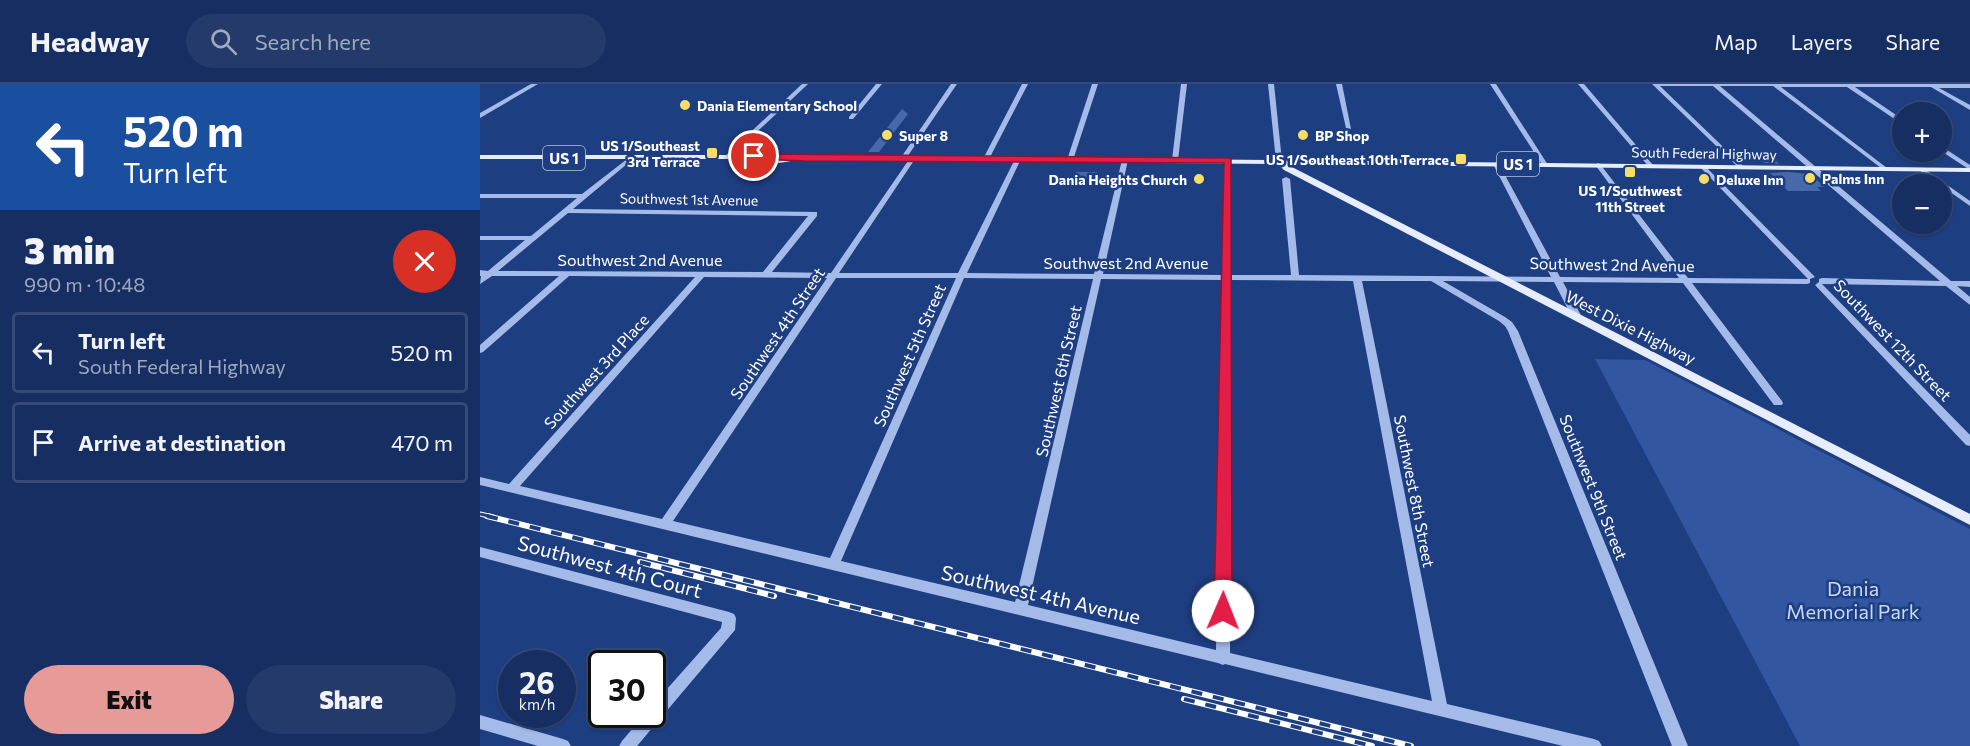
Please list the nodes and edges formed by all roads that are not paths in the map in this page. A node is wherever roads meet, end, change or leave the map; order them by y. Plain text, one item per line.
1 (535, 84) edge
2 (805, 84) edge
3 (879, 84) edge
4 (954, 84) edge
5 (1025, 84) edge
6 (1095, 84) edge
7 (1184, 84) edge
8 (1271, 84) edge
9 (1339, 84) edge
10 (1493, 84) edge
11 (1581, 84) edge
12 (1655, 84) edge
13 (1660, 84) edge
14 (1715, 85) edge
15 (1775, 85) edge
16 (1848, 85) edge
17 (1930, 85) edge
18 (1970, 86) edge
19 (1970, 108) edge
20 (1892, 115) edge
21 (480, 116) edge
22 (851, 117) dead end
23 (1349, 128) dead end
24 (1952, 156) edge
25 (480, 157) edge
26 (631, 158) junction
27 (726, 158) junction
28 (907, 159) junction
29 (986, 159) junction
30 (1018, 159) junction
31 (1070, 160) junction
32 (1125, 160) junction
33 (1175, 160) junction
34 (1228, 160) junction
35 (1279, 161) junction
36 (1496, 164) junction
37 (1545, 165) junction
38 (1598, 165) junction
39 (1651, 166) junction
40 (1703, 166) junction
41 (1741, 167) junction
42 (1813, 168) junction
43 (1885, 169) junction
44 (1921, 169) junction
45 (1970, 169) edge
46 (1286, 179) dead end
47 (480, 196) edge
48 (582, 196) junction
49 (1970, 204) edge
50 (564, 211) junction
51 (480, 238) edge
52 (532, 238) junction
53 (480, 273) edge
54 (490, 273) junction
55 (566, 274) junction
56 (702, 274) junction
57 (765, 275) junction
58 (835, 275) junction
59 (961, 276) junction
60 (1098, 277) junction
61 (1227, 277) junction
62 (1295, 278) junction
63 (1357, 278) junction
64 (1431, 278) junction
65 (1499, 278) junction
66 (1557, 278) junction
67 (1685, 280) junction
68 (480, 281) edge
69 (1815, 281) junction
70 (1948, 284) junction
71 (1970, 284) edge
72 (1970, 302) edge
73 (1578, 319) junction
74 (480, 350) edge
75 (1778, 403) dead end
76 (1970, 442) edge
77 (480, 481) edge
78 (512, 488) junction
79 (1970, 519) edge
80 (666, 523) junction
81 (480, 552) edge
82 (832, 566) junction
83 (1020, 609) junction
84 (1223, 659) junction
85 (1441, 710) junction
86 (480, 722) edge
87 (562, 746) edge
88 (627, 746) edge
89 (1594, 746) edge
90 (1680, 746) edge

1 - 21 street
2 - 27 street
3 - 22 street
4 - 28 street, Southwest 4th Street
5 - 29 street
6 - 31 street
7 - 33 street
8 - 35 street
9 - 23 street
10 - 37 street
11 - 39 street
12 - 41 street
13 - 14 street
14 - 15 street
14 - 42 street
15 - 16 street
15 - 43 street
16 - 17 street
16 - 20 street
17 - 18 street
17 - 19 street
24 - 45 street
25 - 26 main road, South Federal Highway / US 1
26 - 27 main road, South Federal Highway / US 1
26 - 48 street
27 - 28 main road, South Federal Highway / US 1
28 - 29 main road, South Federal Highway / US 1
28 - 58 street, Southwest 4th Street
29 - 30 main road, South Federal Highway / US 1
30 - 31 main road, South Federal Highway / US 1
30 - 59 street, Southwest 5th Street
31 - 32 main road, South Federal Highway / US 1
32 - 33 main road, South Federal Highway / US 1
32 - 60 street, Southwest 6th Street
33 - 34 main road, South Federal Highway / US 1
34 - 35 main road, South Federal Highway / US 1
34 - 61 street
35 - 36 main road, South Federal Highway / US 1
35 - 65 main road, West Dixie Highway
36 - 37 main road, South Federal Highway / US 1
36 - 66 street
37 - 38 main road, South Federal Highway / US 1
38 - 39 main road, South Federal Highway / US 1
38 - 67 street
39 - 40 main road, South Federal Highway / US 1
40 - 41 main road, South Federal Highway / US 1
40 - 69 street, Southwest 12th Street
41 - 42 main road, South Federal Highway / US 1
42 - 43 main road, South Federal Highway / US 1
42 - 70 street
43 - 44 main road, South Federal Highway / US 1
44 - 45 main road, South Federal Highway / US 1
44 - 49 street
46 - 62 street
47 - 48 street
48 - 50 street
50 - 52 street
50 - 57 street, Southwest 1st Avenue
51 - 52 street
52 - 54 street
53 - 54 street, Southwest 2nd Avenue
54 - 55 street, Southwest 2nd Avenue
54 - 68 street
55 - 56 street, Southwest 2nd Avenue
55 - 74 street
56 - 57 street, Southwest 2nd Avenue
56 - 78 street, Southwest 3rd Place
57 - 58 street, Southwest 2nd Avenue
58 - 59 street, Southwest 2nd Avenue
58 - 80 street, Southwest 4th Street
59 - 60 street, Southwest 2nd Avenue
59 - 82 street, Southwest 5th Street
60 - 61 street, Southwest 2nd Avenue
60 - 83 street, Southwest 6th Street
61 - 62 street, Southwest 2nd Avenue
61 - 84 street
62 - 63 street, Southwest 2nd Avenue
63 - 64 street, Southwest 2nd Avenue
63 - 85 street, Southwest 8th Street
64 - 65 street, Southwest 2nd Avenue
64 - 90 street, Southwest 9th Street
65 - 66 street, Southwest 2nd Avenue
65 - 73 main road, West Dixie Highway
66 - 67 street, Southwest 2nd Avenue
66 - 73 street
67 - 69 street, Southwest 2nd Avenue
67 - 75 street
69 - 70 street, Southwest 2nd Avenue
69 - 76 street, Southwest 12th Street
70 - 71 street, Southwest 2nd Avenue
70 - 72 street
73 - 79 main road, West Dixie Highway
77 - 78 street, Southwest 4th Avenue
78 - 80 street, Southwest 4th Avenue
80 - 82 street, Southwest 4th Avenue
81 - 88 street, Southwest 4th Court
82 - 83 street, Southwest 4th Avenue
83 - 84 street, Southwest 4th Avenue
84 - 85 street, Southwest 4th Avenue
85 - 89 street, Southwest 4th Avenue
86 - 87 street

